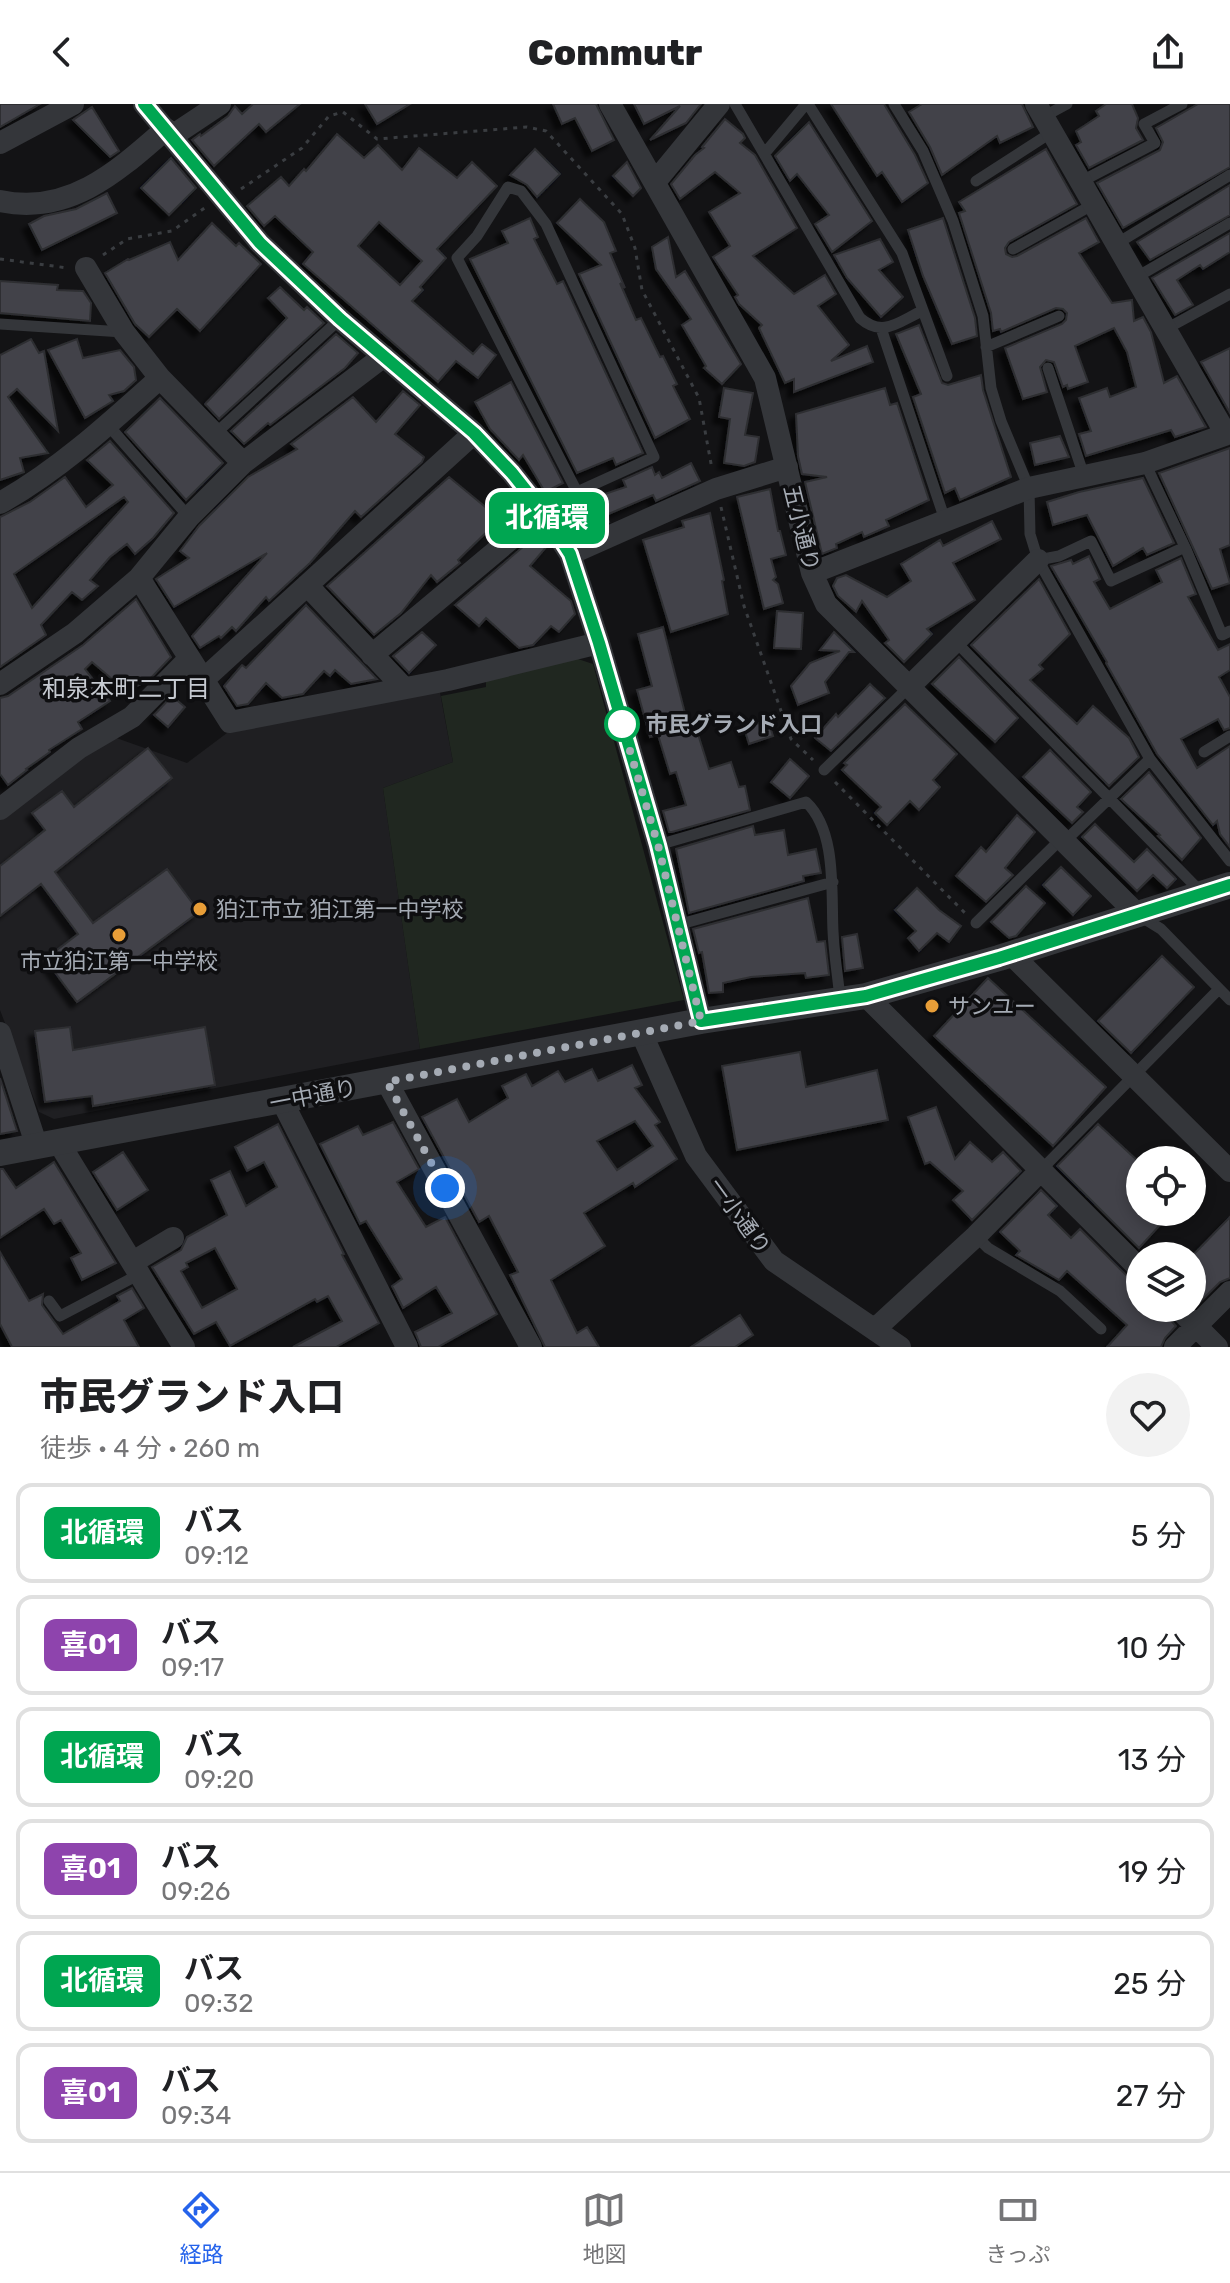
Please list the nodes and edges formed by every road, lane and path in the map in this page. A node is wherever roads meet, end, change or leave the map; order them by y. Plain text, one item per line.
1 (73, 104) edge
2 (144, 104) edge
3 (220, 104) edge
4 (610, 104) edge
5 (719, 104) edge
6 (735, 104) edge
7 (807, 104) edge
8 (894, 104) edge
9 (1067, 104) edge
10 (1182, 104) edge
11 (1043, 118) edge
12 (169, 132) junction
13 (0, 143) edge
14 (765, 153) junction
15 (1230, 175) edge
16 (976, 181) dead end
17 (1082, 181) junction
18 (655, 182) junction
19 (0, 201) edge
20 (1094, 204) junction
21 (1230, 223) edge
22 (1116, 244) junction
23 (1013, 249) dead end
24 (86, 268) dead end
25 (1134, 278) junction
26 (1230, 294) edge
27 (922, 311) junction
28 (1059, 316) dead end
29 (340, 319) junction
30 (0, 324) edge
31 (881, 328) junction
32 (1164, 330) junction
33 (124, 332) junction
34 (986, 347) junction
35 (384, 356) junction
36 (1048, 368) dead end
37 (947, 376) dead end
38 (160, 378) junction
39 (108, 425) junction
40 (474, 433) junction
41 (215, 434) junction
42 (1228, 434) edge
43 (243, 463) junction
44 (1145, 463) junction
45 (787, 467) junction
46 (1084, 476) junction
47 (1029, 488) junction
48 (577, 492) junction
49 (0, 503) edge
50 (543, 512) junction
51 (189, 517) junction
52 (945, 520) junction
53 (1185, 547) junction
54 (570, 554) junction
55 (1038, 560) junction
56 (812, 573) junction
57 (139, 578) junction
58 (307, 585) junction
59 (1230, 631) edge
60 (956, 642) junction
61 (599, 643) junction
62 (372, 655) junction
63 (189, 659) junction
64 (203, 680) junction
65 (0, 684) edge
66 (911, 685) junction
67 (404, 688) junction
68 (1230, 736) edge
69 (1204, 752) dead end
70 (1150, 759) junction
71 (824, 770) dead end
72 (1108, 797) junction
73 (0, 809) edge
74 (1062, 840) junction
75 (658, 845) junction
76 (1230, 861) edge
77 (833, 882) junction
78 (1230, 885) edge
79 (1203, 893) junction
80 (1136, 913) junction
81 (976, 923) dead end
82 (677, 925) junction
83 (1011, 954) junction
84 (1219, 989) junction
85 (853, 998) junction
86 (1230, 1000) edge
87 (701, 1021) junction
88 (641, 1032) junction
89 (0, 1033) edge
90 (1135, 1075) junction
91 (387, 1082) junction
92 (282, 1101) junction
93 (48, 1145) junction
94 (0, 1153) edge
95 (1042, 1169) junction
96 (1230, 1171) edge
97 (976, 1236) junction
98 (173, 1238) dead end
99 (1126, 1255) edge
100 (137, 1268) junction
101 (1230, 1292) edge
102 (49, 1301) dead end
103 (1191, 1322) edge
104 (1196, 1327) junction
105 (875, 1329) junction
106 (1101, 1329) dead end
107 (184, 1347) edge
108 (407, 1347) edge
109 (531, 1347) edge
110 (900, 1347) edge
111 (1175, 1347) edge
112 (1217, 1347) edge

1 - 13 street
2 - 12 street
3 - 12 street
4 - 18 street, 五小通り
5 - 18 street
6 - 14 lane
7 - 14 lane
7 - 27 lane
8 - 34 lane
9 - 11 lane
10 - 17 lane
11 - 16 lane
11 - 17 street
12 - 19 street
12 - 29 street
14 - 31 lane
15 - 22 lane
17 - 20 street
18 - 45 street, 五小通り
20 - 22 street
20 - 23 lane
21 - 25 lane
22 - 25 street
24 - 33 street
25 - 32 street
26 - 32 lane
27 - 31 lane
27 - 37 lane
28 - 34 lane
29 - 35 street
29 - 41 lane
30 - 33 lane
31 - 52 lane
32 - 42 street
33 - 38 street
34 - 47 lane
35 - 40 street
35 - 43 street
36 - 46 lane
38 - 39 street
38 - 41 street
39 - 49 street
39 - 51 lane
40 - 50 street
40 - 58 street
41 - 43 street
42 - 44 street
43 - 51 street
44 - 46 street
44 - 53 lane
45 - 54 street
45 - 56 street, 五小通り
46 - 47 street
47 - 52 street
47 - 55 lane
48 - 48 lane
48 - 50 lane
50 - 54 street
50 - 62 street
51 - 57 street
52 - 56 street
53 - 55 lane
53 - 59 lane
54 - 61 street
55 - 60 street
55 - 70 lane
56 - 66 street, 五小通り
57 - 63 street
57 - 65 street
58 - 62 street
58 - 64 street
60 - 66 street
60 - 72 lane
61 - 67 street
61 - 75 street
62 - 67 street
63 - 64 street
63 - 73 street
64 - 67 street
66 - 71 lane
66 - 74 street, 五小通り
68 - 69 lane
70 - 72 lane
70 - 76 lane
72 - 74 lane
72 - 79 lane
74 - 80 street, 五小通り
74 - 81 lane
75 - 77 lane
75 - 82 street
77 - 82 lane
77 - 85 lane
78 - 79 street, 一中通り
79 - 80 street, 一中通り
80 - 83 street, 一中通り
80 - 84 lane
82 - 87 street
83 - 85 street, 一中通り
83 - 90 street
84 - 86 lane
84 - 90 lane
85 - 87 street, 一中通り
85 - 95 street
87 - 88 street, 一中通り
88 - 91 street, 一中通り
88 - 105 street, 一小通り
89 - 93 street
90 - 95 lane
90 - 96 street
91 - 92 street, 一中通り
91 - 109 street
92 - 93 street, 一中通り
92 - 108 street
93 - 94 street, 一中通り
93 - 100 street
95 - 97 street
95 - 99 street
97 - 105 street
97 - 106 lane
98 - 100 street
100 - 102 lane
100 - 107 street
101 - 104 street
103 - 104 street
104 - 111 street
104 - 112 street
105 - 110 street, 一小通り

